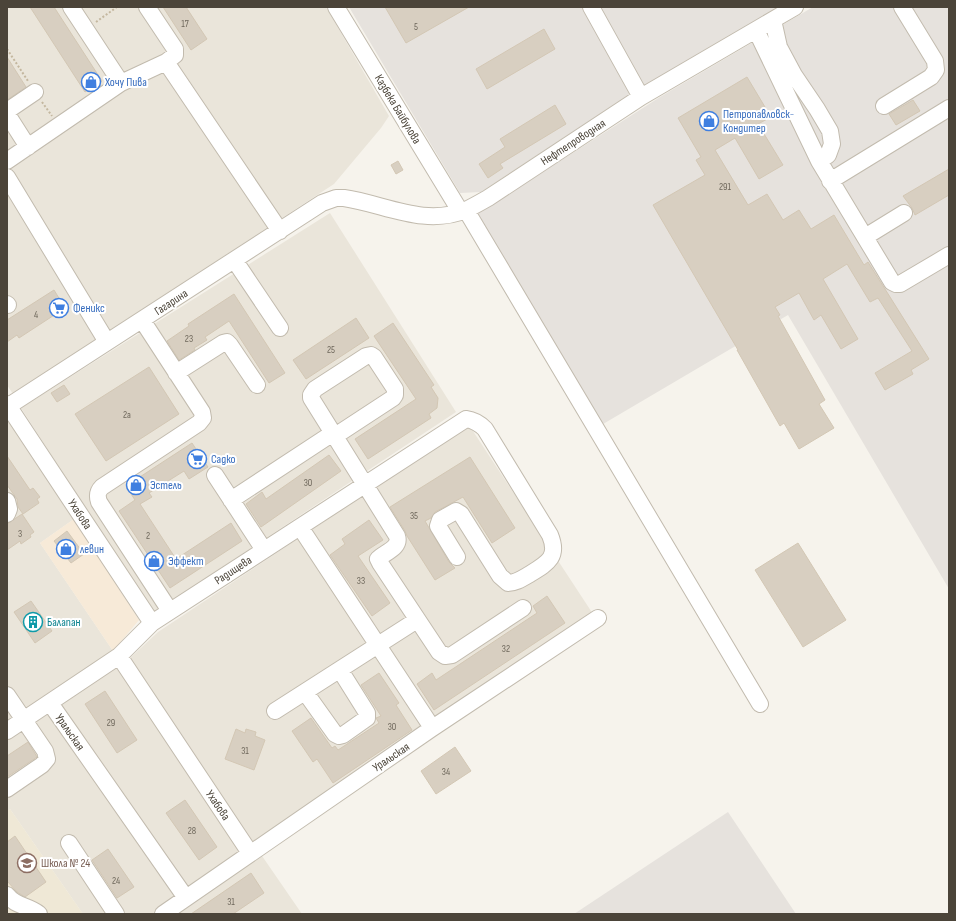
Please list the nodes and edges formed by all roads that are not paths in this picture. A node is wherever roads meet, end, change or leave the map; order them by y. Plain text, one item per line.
1 (71, 7) edge
2 (147, 7) edge
3 (336, 7) edge
4 (591, 7) edge
5 (795, 7) edge
6 (902, 7) edge
7 (774, 20) junction
8 (756, 30) junction
9 (166, 62) junction
10 (121, 83) junction
11 (35, 92) dead end
12 (641, 97) junction
13 (884, 106) dead end
14 (949, 108) edge
15 (7, 113) edge
16 (28, 147) junction
17 (7, 161) edge
18 (819, 161) junction
19 (7, 177) edge
20 (830, 181) junction
21 (336, 198) joint
22 (463, 210) junction
23 (904, 213) dead end
24 (280, 231) junction
25 (865, 237) junction
26 (949, 255) edge
27 (235, 261) junction
28 (142, 320) junction
29 (280, 328) dead end
30 (107, 342) junction
31 (176, 373) junction
32 (258, 386) dead end
33 (8, 406) edge
34 (334, 435) junction
35 (215, 475) dead end
36 (365, 485) junction
37 (231, 500) junction
38 (7, 501) edge
39 (7, 514) edge
40 (300, 527) junction
41 (264, 550) junction
42 (457, 557) dead end
43 (523, 608) dead end
44 (170, 611) junction
45 (598, 618) dead end
46 (417, 620) junction
47 (152, 623) junction
48 (379, 645) junction
49 (118, 656) junction
50 (340, 670) junction
51 (305, 692) junction
52 (7, 695) edge
53 (50, 703) junction
54 (760, 704) dead end
55 (275, 711) dead end
56 (24, 720) junction
57 (431, 729) junction
58 (7, 731) edge
59 (7, 789) edge
60 (69, 843) dead end
61 (250, 853) junction
62 (7, 896) edge
63 (186, 898) junction
64 (39, 914) edge
65 (116, 914) edge
66 (163, 914) edge

1 - 10 street
2 - 9 street
3 - 22 street, Казбека Байбулова
4 - 12 street
5 - 7 street, Нефтепроводная
6 - 13 street
7 - 8 street, Нефтепроводная
7 - 18 street
8 - 12 street, Нефтепроводная
8 - 18 street
9 - 10 street
9 - 24 street
10 - 16 street
11 - 15 street
12 - 22 street, Нефтепроводная
14 - 20 street
15 - 16 street
16 - 17 street
18 - 20 street
19 - 30 street
20 - 25 street
21 - 22 street, Нефтепроводная
21 - 24 street, Гагарина
22 - 54 street, Казбека Байбулова
23 - 25 street
24 - 27 street, Гагарина
25 - 26 street
27 - 28 street, Гагарина
27 - 29 street
28 - 30 street, Гагарина
28 - 31 street
30 - 33 street, Гагарина
31 - 32 street
31 - 44 street
33 - 47 street, Ухабова
34 - 34 street
34 - 36 street
34 - 37 street
35 - 37 street
36 - 40 street, Радищева
36 - 42 street, Радищева
36 - 46 street
37 - 41 street
38 - 39 street
40 - 41 street, Радищева
40 - 48 street
41 - 44 street, Радищева
43 - 46 street
44 - 47 street, Радищева
45 - 57 street, Уральская
46 - 48 street
47 - 49 street, Радищева
48 - 50 street
48 - 57 street
49 - 53 street, Радищева
49 - 61 street, Ухабова
50 - 51 street
50 - 51 street
51 - 55 street
52 - 56 street
53 - 56 street, Радищева
53 - 63 street, Уральская
56 - 58 street, Радищева
56 - 59 street
57 - 61 street, Уральская
60 - 65 street
61 - 63 street, Уральская
62 - 64 street
63 - 66 street, Уральская

